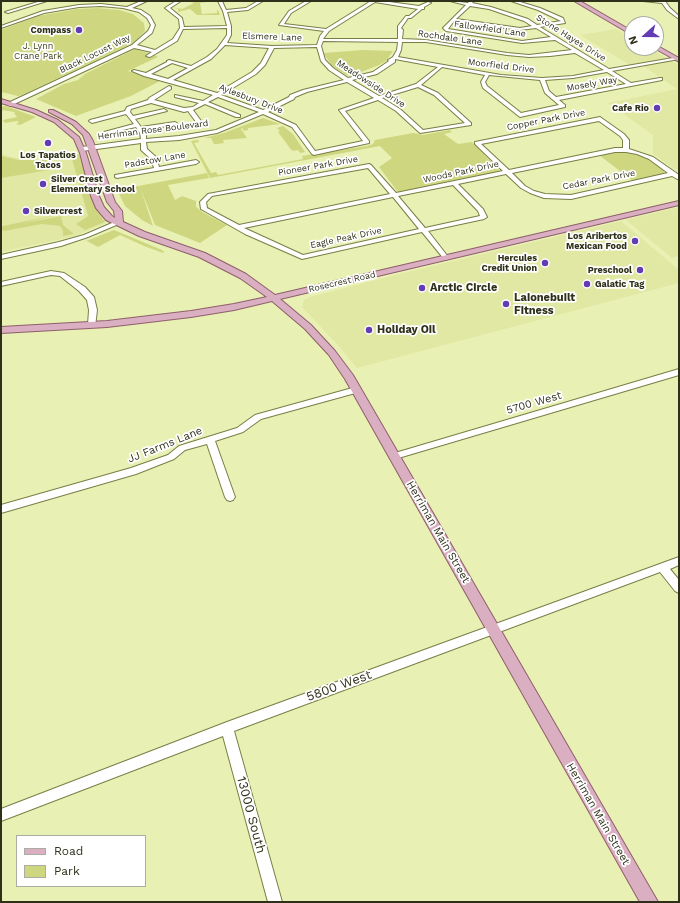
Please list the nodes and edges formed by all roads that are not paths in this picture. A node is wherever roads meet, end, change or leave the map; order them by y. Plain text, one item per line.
1 (45, 1) edge
2 (145, 1) edge
3 (179, 1) edge
4 (220, 1) edge
5 (261, 1) edge
6 (309, 1) edge
7 (374, 1) edge
8 (452, 1) edge
9 (477, 1) edge
10 (512, 1) edge
11 (576, 1) edge
12 (645, 1) edge
13 (664, 1) edge
14 (429, 2) edge
15 (472, 2) edge
16 (128, 8) junction
17 (420, 9) junction
18 (1, 10) edge
19 (225, 11) junction
20 (6, 12) junction
21 (26, 17) junction
22 (679, 18) edge
23 (453, 20) junction
24 (538, 26) junction
25 (1, 27) edge
26 (229, 27) junction
27 (182, 28) junction
28 (624, 28) edge
29 (327, 30) junction
30 (557, 38) junction
31 (321, 40) junction
32 (400, 40) junction
33 (224, 44) junction
34 (134, 46) junction
35 (319, 46) junction
36 (272, 47) junction
37 (577, 50) junction
38 (664, 51) edge
39 (156, 52) junction
40 (148, 56) dead end
41 (393, 59) junction
42 (678, 59) edge
43 (441, 66) junction
44 (193, 68) junction
45 (134, 71) dead end
46 (609, 71) junction
47 (488, 74) junction
48 (146, 75) junction
49 (542, 79) junction
50 (660, 79) dead end
51 (348, 80) junction
52 (168, 81) junction
53 (418, 85) junction
54 (631, 85) junction
55 (169, 88) dead end
56 (1, 94) edge
57 (218, 95) junction
58 (177, 96) dead end
59 (379, 98) junction
60 (555, 99) junction
61 (18, 100) junction
62 (1, 101) edge
63 (151, 101) junction
64 (203, 103) junction
65 (10, 104) junction
66 (164, 110) dead end
67 (190, 110) junction
68 (127, 112) junction
69 (262, 112) junction
70 (238, 116) dead end
71 (132, 118) junction
72 (92, 121) dead end
73 (175, 124) dead end
74 (201, 125) dead end
75 (139, 127) junction
76 (106, 133) dead end
77 (143, 140) junction
78 (477, 143) joint
79 (93, 147) junction
80 (82, 149) junction
81 (626, 150) junction
82 (196, 162) dead end
83 (157, 169) junction
84 (506, 172) junction
85 (672, 174) junction
86 (117, 176) dead end
87 (679, 178) edge
88 (454, 183) junction
89 (394, 195) junction
90 (203, 202) joint
91 (679, 203) edge
92 (119, 222) junction
93 (240, 227) junction
94 (423, 230) junction
95 (1, 257) edge
96 (446, 258) junction
97 (1, 284) edge
98 (274, 298) junction
99 (92, 325) junction
100 (1, 330) edge
101 (679, 372) edge
102 (356, 390) junction
103 (210, 440) junction
104 (395, 456) junction
105 (230, 497) dead end
106 (1, 509) edge
107 (679, 561) edge
108 (662, 567) junction
109 (679, 588) edge
110 (494, 630) junction
111 (227, 728) junction
112 (1, 815) edge
113 (275, 902) edge
114 (648, 902) edge

1 - 20 street
2 - 16 street
3 - 27 street
4 - 19 street
5 - 19 street
6 - 29 street
7 - 17 street
7 - 29 street
8 - 15 street, Stone Hayes Drive
9 - 15 street
10 - 24 street
11 - 28 main road
12 - 13 street
13 - 22 street
14 - 17 street
15 - 23 street
15 - 24 street, Stone Hayes Drive
16 - 21 street
16 - 34 street, Black Locust Way
17 - 32 street
18 - 20 street
19 - 26 street
20 - 21 street
21 - 25 street
23 - 24 street
23 - 30 street, Fallowfield Lane
24 - 30 street, Stone Hayes Drive
26 - 27 street
26 - 33 street
27 - 39 street
29 - 31 street
30 - 37 street, Stone Hayes Drive
31 - 32 street, Rochdale Lane
31 - 35 street
32 - 37 street, Rochdale Lane
32 - 41 street
33 - 36 street, Elsmere Lane
33 - 44 street
34 - 39 street
34 - 61 street, Black Locust Way
35 - 36 street, Elsmere Lane
35 - 51 street, Meadowside Drive
36 - 57 street
37 - 46 street, Stone Hayes Drive
38 - 42 main road
39 - 40 street
41 - 43 street, Moorfield Drive
41 - 51 street, Herriman Rose Boulevard
42 - 46 street, Moorfield Drive
43 - 47 street, Moorfield Drive
43 - 53 street
44 - 48 street
44 - 52 street
45 - 48 street, Aylesbury Drive
46 - 49 street, Moorfield Drive
46 - 54 street, Stone Hayes Drive
47 - 49 street, Moorfield Drive
47 - 60 street
48 - 52 street, Aylesbury Drive
49 - 60 street
50 - 54 street, Mosely Way
51 - 59 street, Meadowside Drive
51 - 69 street, Herriman Rose Boulevard
52 - 57 street, Aylesbury Drive
53 - 59 street
53 - 59 street, Meadowside Drive
54 - 60 street, Mosely Way
55 - 63 street
56 - 61 main road
57 - 64 street
57 - 69 street, Aylesbury Drive
58 - 64 street
59 - 69 street, Aylesbury Drive
61 - 65 street, Black Locust Way
61 - 79 main road
62 - 65 main road
63 - 67 street
63 - 68 street
64 - 67 street
64 - 70 street
65 - 80 main road
66 - 71 street
67 - 74 street
68 - 71 street
68 - 72 street
69 - 77 street, Herriman Rose Boulevard
71 - 75 street
73 - 75 street
75 - 76 street
75 - 77 street
77 - 79 street, Herriman Rose Boulevard
77 - 83 street
78 - 81 street, Copper Park Drive
78 - 84 street, Cedar Park Drive
79 - 80 street, Herriman Rose Boulevard
79 - 92 main road
80 - 92 main road
81 - 84 street, Woods Park Drive
81 - 85 street, Woods Park Drive
82 - 83 street, Padstow Lane
83 - 86 street, Padstow Lane
84 - 85 street, Cedar Park Drive
84 - 88 street, Woods Park Drive
85 - 87 street, Woods Park Drive
88 - 89 street, Woods Park Drive
88 - 94 street, Eagle Peak Drive
89 - 90 street, Pioneer Park Drive
89 - 93 street, Woods Park Drive
89 - 94 street, Pioneer Park Drive
90 - 93 street, Eagle Peak Drive
91 - 96 main road, Rosecrest Road
92 - 95 street
92 - 98 main road, Herriman Main Street
93 - 94 street, Eagle Peak Drive
94 - 96 street, Pioneer Park Drive
96 - 98 main road, Rosecrest Road
97 - 99 street
98 - 99 main road, Rosecrest Road
98 - 102 main road, Herriman Main Street
99 - 100 main road, Rosecrest Road
101 - 104 street, 5700 West
102 - 103 street, JJ Farms Lane
102 - 104 main road, Herriman Main Street
103 - 105 street
103 - 106 street, JJ Farms Lane
104 - 110 main road, Herriman Main Street
107 - 108 street, 5800 West
108 - 109 street
108 - 110 street, 5800 West
110 - 111 street, 5800 West
110 - 114 main road, Herriman Main Street
111 - 112 street, 5800 West
111 - 113 street, 13000 South

